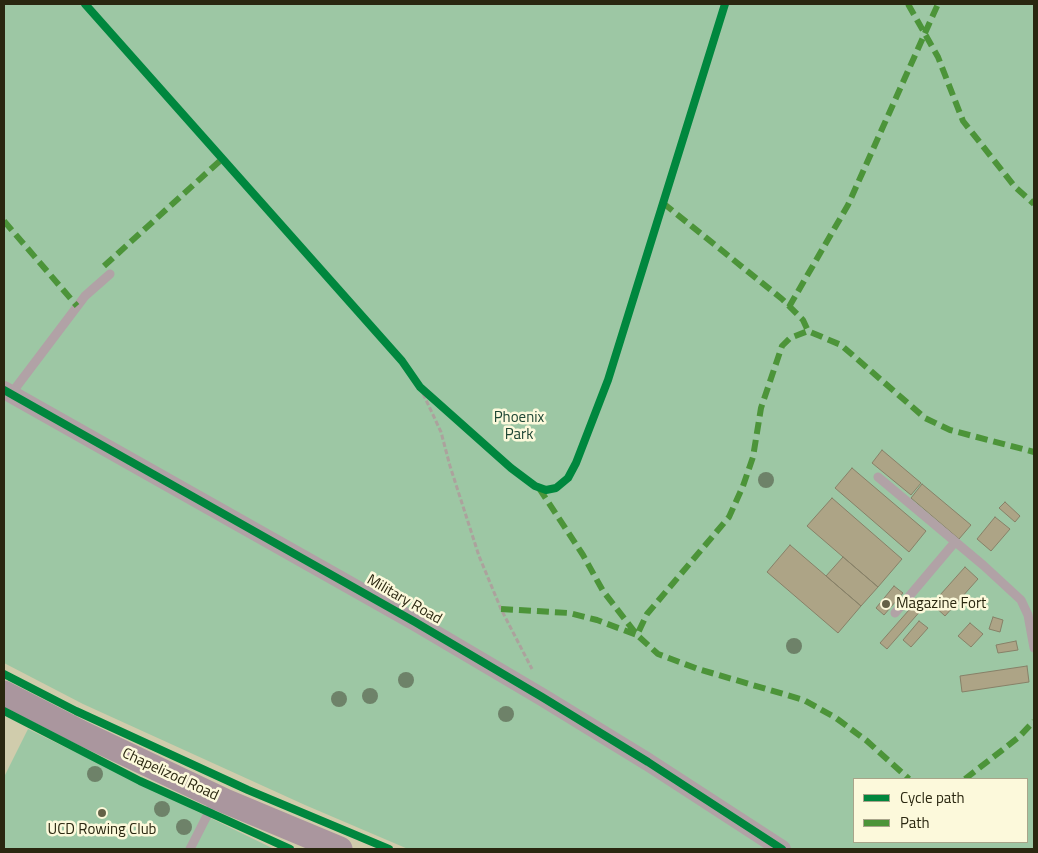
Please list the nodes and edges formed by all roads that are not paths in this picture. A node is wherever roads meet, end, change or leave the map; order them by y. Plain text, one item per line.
1 (110, 274) dead end
2 (7, 392) edge
3 (878, 477) dead end
4 (955, 542) junction
5 (895, 612) dead end
6 (1034, 648) edge
7 (4, 693) edge
8 (216, 797) junction
9 (190, 849) edge
10 (340, 849) edge
11 (782, 849) edge

1 - 2 lane
2 - 11 street, Military Road
3 - 4 lane
4 - 5 lane
4 - 6 lane
7 - 8 main road, Chapelizod Road
8 - 9 lane
8 - 10 main road, Chapelizod Road

